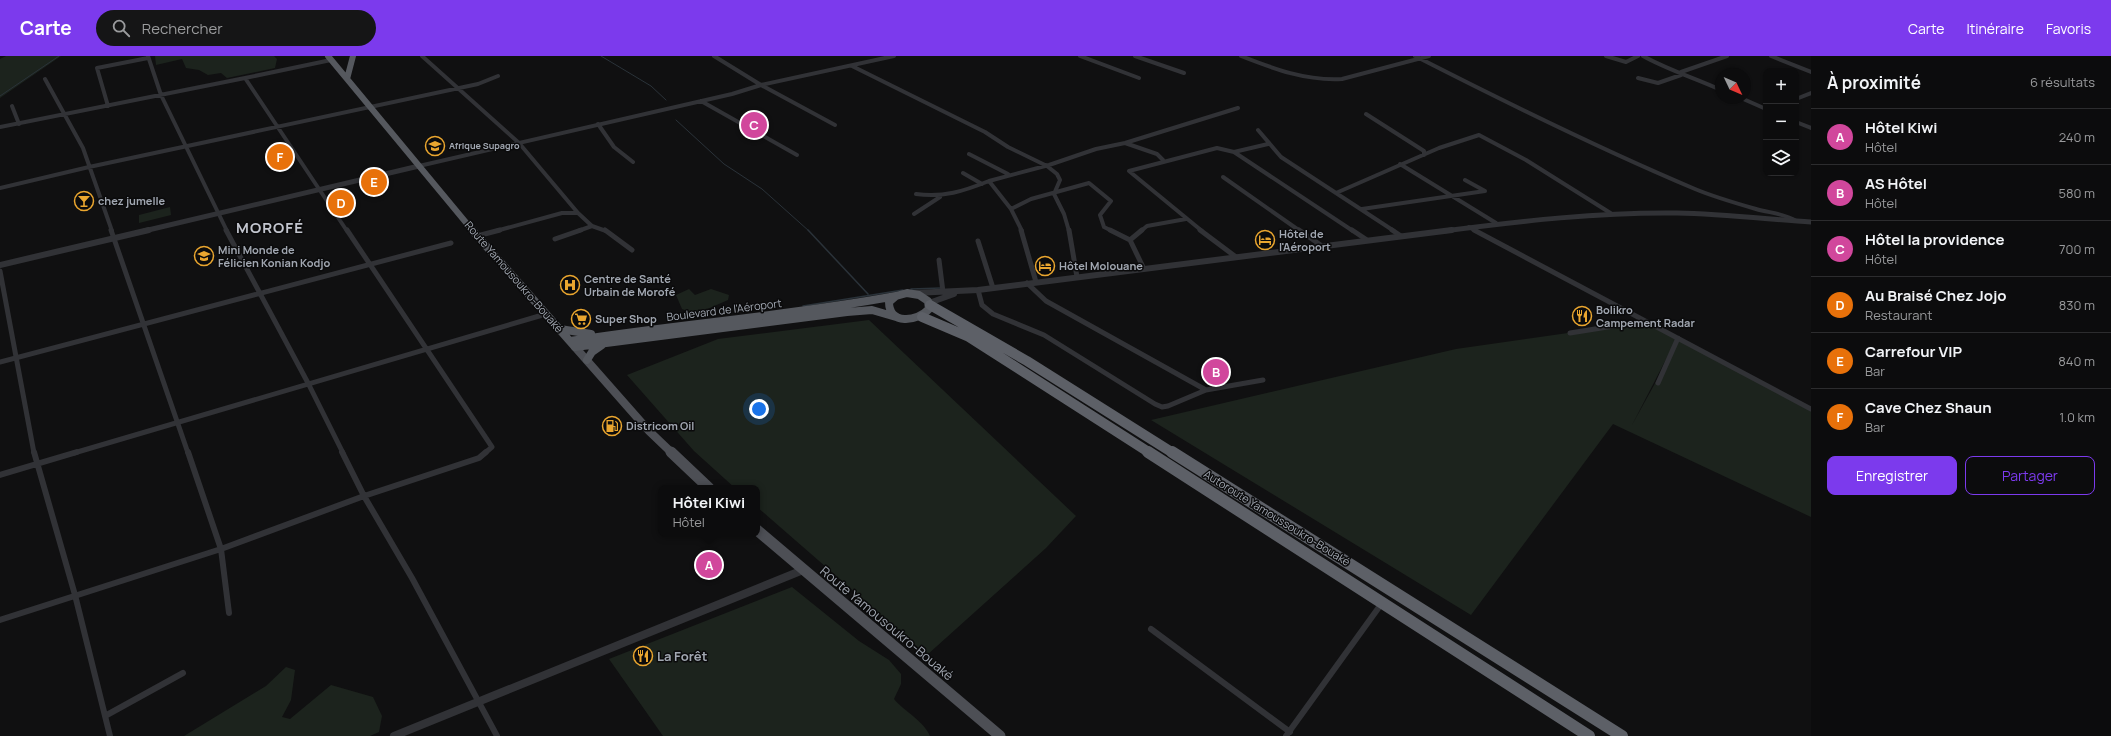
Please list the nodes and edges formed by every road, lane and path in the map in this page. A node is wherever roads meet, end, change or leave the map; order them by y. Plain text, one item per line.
1 (354, 56) edge
2 (422, 56) edge
3 (714, 56) edge
4 (894, 56) edge
5 (1080, 56) edge
6 (1135, 56) edge
7 (1241, 56) edge
8 (1415, 56) edge
9 (1429, 56) edge
10 (1606, 56) edge
11 (1638, 56) edge
12 (1643, 56) edge
13 (1713, 56) edge
14 (1728, 56) edge
15 (1771, 56) edge
16 (148, 57) edge
17 (330, 58) edge
18 (1420, 58) junction
19 (1719, 59) junction
20 (852, 66) junction
21 (1681, 72) junction
22 (1811, 72) edge
23 (1184, 73) dead end
24 (498, 76) dead end
25 (245, 78) junction
26 (1139, 78) dead end
27 (1638, 78) dead end
28 (45, 79) dead end
29 (347, 79) junction
30 (761, 85) junction
31 (459, 87) junction
32 (1715, 87) edge
33 (1811, 93) edge
34 (161, 94) junction
35 (1799, 98) edge
36 (700, 101) junction
37 (1751, 102) edge
38 (12, 106) dead end
39 (108, 106) junction
40 (369, 106) junction
41 (1238, 108) dead end
42 (1763, 108) edge
43 (1366, 114) dead end
44 (65, 115) junction
45 (1799, 123) edge
46 (19, 124) junction
47 (598, 124) junction
48 (835, 125) dead end
49 (0, 127) edge
50 (279, 127) junction
51 (1811, 128) edge
52 (1258, 130) dead end
53 (519, 143) junction
54 (1125, 143) junction
55 (1268, 144) junction
56 (186, 147) junction
57 (1234, 152) junction
58 (969, 154) dead end
59 (797, 155) dead end
60 (1424, 155) junction
61 (1163, 160) junction
62 (633, 162) dead end
63 (1400, 164) junction
64 (419, 166) junction
65 (1047, 166) junction
66 (89, 167) junction
67 (963, 173) dead end
68 (1008, 174) junction
69 (1223, 176) dead end
70 (1465, 180) dead end
71 (989, 181) junction
72 (982, 184) junction
73 (0, 188) edge
74 (319, 190) junction
75 (1336, 193) junction
76 (916, 194) dead end
77 (1054, 194) junction
78 (940, 197) junction
79 (1456, 197) junction
80 (571, 203) junction
81 (1362, 208) junction
82 (1011, 209) junction
83 (217, 213) junction
84 (562, 213) junction
85 (578, 213) junction
86 (914, 214) dead end
87 (1612, 214) junction
88 (1186, 220) junction
89 (1796, 221) junction
90 (1811, 222) edge
91 (1496, 224) junction
92 (592, 226) junction
93 (1468, 227) junction
94 (477, 236) junction
95 (1401, 236) junction
96 (114, 238) junction
97 (555, 239) dead end
98 (1130, 240) junction
99 (1367, 240) junction
100 (978, 241) dead end
101 (451, 243) dead end
102 (1322, 246) junction
103 (632, 250) dead end
104 (1236, 257) junction
105 (939, 260) dead end
106 (0, 265) edge
107 (370, 265) junction
108 (1144, 269) junction
109 (0, 271) edge
110 (1077, 277) junction
111 (1036, 282) junction
112 (1027, 283) junction
113 (993, 288) junction
114 (978, 290) junction
115 (943, 292) junction
116 (962, 292) junction
117 (259, 293) junction
118 (912, 293) junction
119 (896, 296) junction
120 (929, 304) junction
121 (546, 314) junction
122 (896, 317) junction
123 (922, 317) junction
124 (1645, 321) junction
125 (144, 324) junction
126 (560, 329) junction
127 (1570, 332) dead end
128 (1678, 338) junction
129 (606, 339) junction
130 (573, 344) junction
131 (425, 349) junction
132 (18, 357) junction
133 (587, 360) junction
134 (0, 362) edge
135 (1263, 380) dead end
136 (308, 383) junction
137 (1658, 383) dead end
138 (1206, 390) junction
139 (1811, 409) edge
140 (177, 422) junction
141 (36, 464) junction
142 (0, 474) edge
143 (706, 485) edge
144 (364, 496) junction
145 (760, 533) edge
146 (222, 549) junction
147 (803, 570) junction
148 (76, 595) junction
149 (1382, 602) junction
150 (229, 613) dead end
151 (0, 620) edge
152 (1151, 629) dead end
153 (183, 673) dead end
154 (478, 702) junction
155 (105, 716) junction
156 (1288, 734) edge
157 (110, 736) edge
158 (394, 736) edge
159 (497, 736) edge
160 (1000, 736) edge
161 (1589, 736) edge
162 (1622, 736) edge

1 - 29 highway
2 - 31 street
3 - 30 street
4 - 20 street
5 - 26 street
6 - 23 street
7 - 18 street
8 - 18 street
9 - 18 street
10 - 11 street
12 - 21 street
13 - 19 street
14 - 19 street
15 - 22 street
16 - 34 street
16 - 39 street
17 - 25 street
17 - 29 highway, Route Yamousoukro-Bouaké
18 - 89 street
19 - 21 street
20 - 30 street
20 - 65 street
21 - 27 street
21 - 32 street
24 - 31 street
25 - 34 street
25 - 50 street
28 - 44 street
29 - 40 highway, Route Yamousoukro-Bouaké
30 - 36 street
30 - 48 street
31 - 40 street
31 - 53 street
33 - 35 street
34 - 39 street
34 - 56 street
36 - 47 street
36 - 59 street
37 - 42 street
38 - 46 street
39 - 44 street
40 - 50 street
40 - 64 highway, Route Yamousoukro-Bouaké
41 - 54 street
43 - 60 street
44 - 46 street
44 - 66 street
45 - 51 street
46 - 49 street
47 - 53 street
47 - 62 street
50 - 56 street
50 - 74 street
52 - 55 street
53 - 64 street
53 - 80 street
54 - 61 street
54 - 65 street
55 - 57 street
55 - 75 street
56 - 66 street
56 - 83 street
57 - 61 street
57 - 99 street
58 - 68 street
60 - 63 street
60 - 87 street
61 - 88 street
63 - 75 street
63 - 79 street
64 - 74 street
64 - 94 highway, Route Yamousoukro-Bouaké
65 - 68 street
65 - 77 street
66 - 73 street
66 - 96 street
67 - 72 street
68 - 71 street
69 - 102 street
70 - 79 street
71 - 72 street
71 - 82 street
72 - 78 street
74 - 83 street
74 - 107 street
75 - 81 street
76 - 78 street
77 - 82 street
77 - 98 street
77 - 110 street
78 - 86 street
79 - 81 street
79 - 91 street
80 - 84 street
80 - 85 street
81 - 95 street
82 - 111 street
83 - 96 street
83 - 117 street
84 - 85 street
84 - 94 street
85 - 92 street
87 - 89 street
87 - 91 street
88 - 98 street
88 - 104 street
89 - 90 street
91 - 93 street
92 - 97 street
92 - 103 street
93 - 95 street
93 - 124 street
94 - 121 highway, Route Yamousoukro-Bouaké
95 - 99 street
96 - 106 street
96 - 125 street
98 - 108 street
99 - 102 street
100 - 113 street
101 - 107 street
102 - 104 street
104 - 108 street
105 - 115 street
107 - 117 street
107 - 131 street
108 - 110 street
109 - 132 street
110 - 111 street
111 - 112 street
112 - 113 street
112 - 138 street
113 - 114 street
114 - 116 street
114 - 138 street
115 - 116 street
115 - 118 street
116 - 120 street
117 - 125 street
117 - 136 street
118 - 119 highway
118 - 120 highway
119 - 122 highway
119 - 129 highway, Boulevard de l'Aéroport
120 - 123 highway
120 - 162 highway, Autoroute Yamoussoukro-Bouaké
121 - 126 highway, Route Yamousoukro-Bouaké
121 - 131 street
122 - 123 highway
122 - 129 highway, Boulevard de l'Aéroport
123 - 149 highway, Autoroute Yamoussoukro-Bouaké
124 - 127 street
124 - 128 street
125 - 132 street
125 - 140 street
126 - 129 highway
126 - 130 highway, Route Yamousoukro-Bouaké
128 - 137 street
128 - 139 street
129 - 130 highway, Boulevard de l'Aéroport
129 - 133 highway
130 - 133 main road, Route Yamousoukro-Bouaké
131 - 136 street
131 - 144 street
132 - 134 street
132 - 141 street
133 - 143 main road, Route Yamousoukro-Bouaké
135 - 138 street
136 - 140 street
136 - 144 street
140 - 141 street
140 - 146 street
141 - 142 street
141 - 148 street
144 - 146 street
144 - 154 street
145 - 147 main road, Route Yamousoukro-Bouaké
146 - 148 street
146 - 150 street
147 - 154 street
147 - 160 main road, Route Yamousoukro-Bouaké
148 - 151 street
148 - 155 street
149 - 156 street
149 - 161 highway, Autoroute Yamoussoukro-Bouaké
152 - 156 street
153 - 155 street
154 - 158 street
154 - 159 street
155 - 157 street

